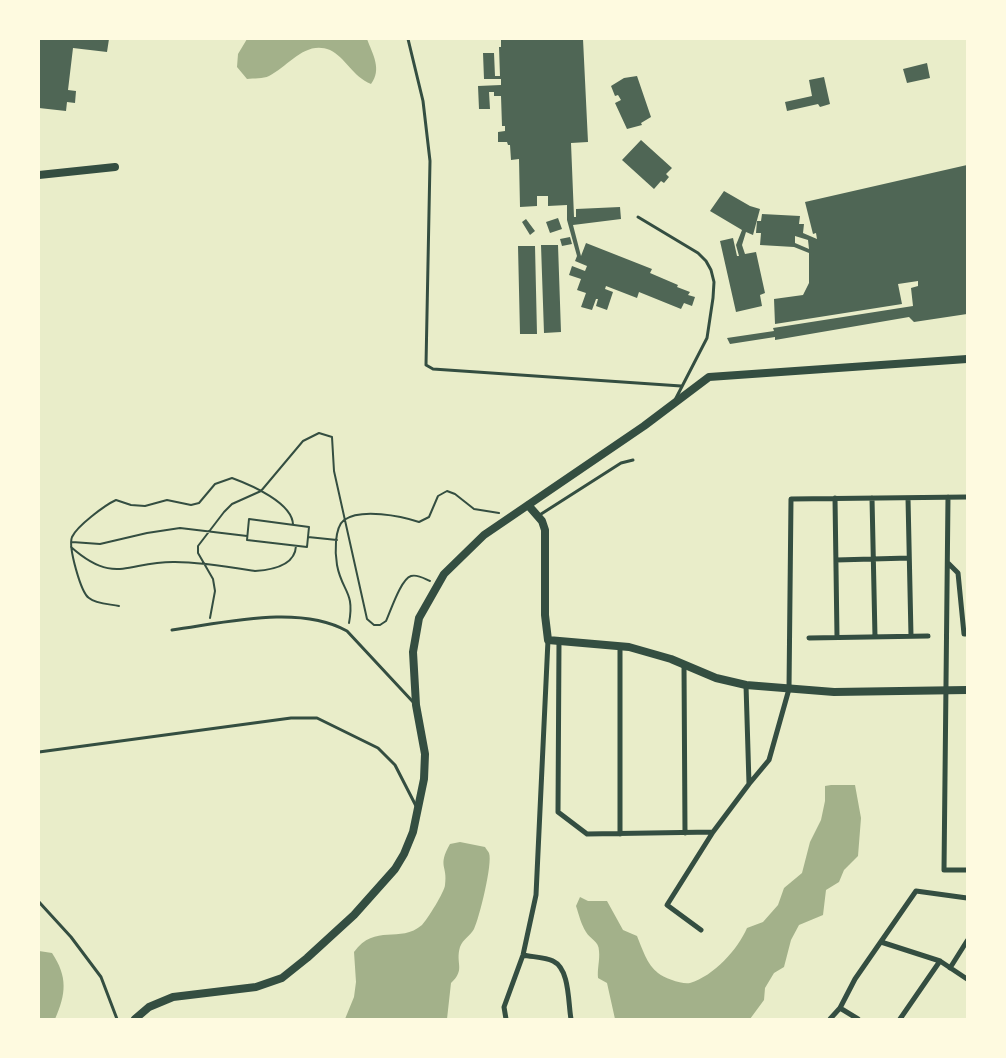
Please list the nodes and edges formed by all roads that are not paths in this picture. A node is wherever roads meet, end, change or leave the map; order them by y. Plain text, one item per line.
1 (408, 39) edge
2 (115, 167) dead end
3 (39, 175) edge
4 (638, 217) dead end
5 (967, 359) edge
6 (680, 386) junction
7 (673, 405) junction
8 (633, 460) dead end
9 (948, 497) junction
10 (967, 497) edge
11 (835, 498) junction
12 (872, 498) junction
13 (908, 498) junction
14 (528, 505) junction
15 (538, 516) junction
16 (909, 558) junction
17 (874, 559) junction
18 (836, 560) junction
19 (948, 563) junction
20 (172, 630) dead end
21 (967, 634) edge
22 (911, 636) junction
23 (928, 636) dead end
24 (837, 637) junction
25 (875, 637) junction
26 (809, 638) dead end
27 (548, 640) junction
28 (559, 641) junction
29 (620, 647) junction
30 (684, 664) junction
31 (746, 684) junction
32 (789, 689) junction
33 (967, 690) edge
34 (947, 692) junction
35 (416, 705) junction
36 (39, 752) edge
37 (750, 784) junction
38 (418, 809) junction
39 (713, 832) junction
40 (684, 833) junction
41 (620, 834) junction
42 (967, 870) edge
43 (967, 898) edge
44 (39, 902) edge
45 (701, 930) dead end
46 (967, 941) edge
47 (881, 942) junction
48 (523, 955) junction
49 (940, 961) junction
50 (950, 968) junction
51 (967, 979) edge
52 (840, 1008) junction
53 (116, 1019) edge
54 (135, 1019) edge
55 (506, 1019) edge
56 (571, 1019) edge
57 (830, 1019) edge
58 (858, 1019) edge
59 (900, 1019) edge

1 - 6 lane
2 - 3 street
4 - 6 lane
5 - 7 street
6 - 7 lane
7 - 14 street
8 - 15 lane
9 - 10 street
9 - 13 street
9 - 19 street
11 - 12 street
11 - 18 street
11 - 32 street
12 - 13 street
12 - 17 street
13 - 16 street
14 - 15 street
14 - 35 street
15 - 27 street
16 - 17 street
16 - 22 street
17 - 18 street
17 - 25 street
18 - 24 street
19 - 21 street
19 - 34 street
20 - 35 lane
22 - 23 street
22 - 25 street
24 - 25 street
24 - 26 street
27 - 28 street
27 - 48 street
28 - 29 street
28 - 41 street
29 - 30 street
29 - 41 street
30 - 31 street
30 - 40 street
31 - 32 street
31 - 37 street
32 - 34 street
32 - 37 street
33 - 34 street
34 - 42 street
35 - 38 street
36 - 38 lane
37 - 39 street
38 - 54 street
39 - 40 street
39 - 45 street
40 - 41 street
43 - 47 street
44 - 53 lane
46 - 50 street
47 - 49 street
47 - 52 street
48 - 55 street
48 - 56 street
49 - 50 street
49 - 59 street
50 - 51 street
52 - 57 street
52 - 58 street

